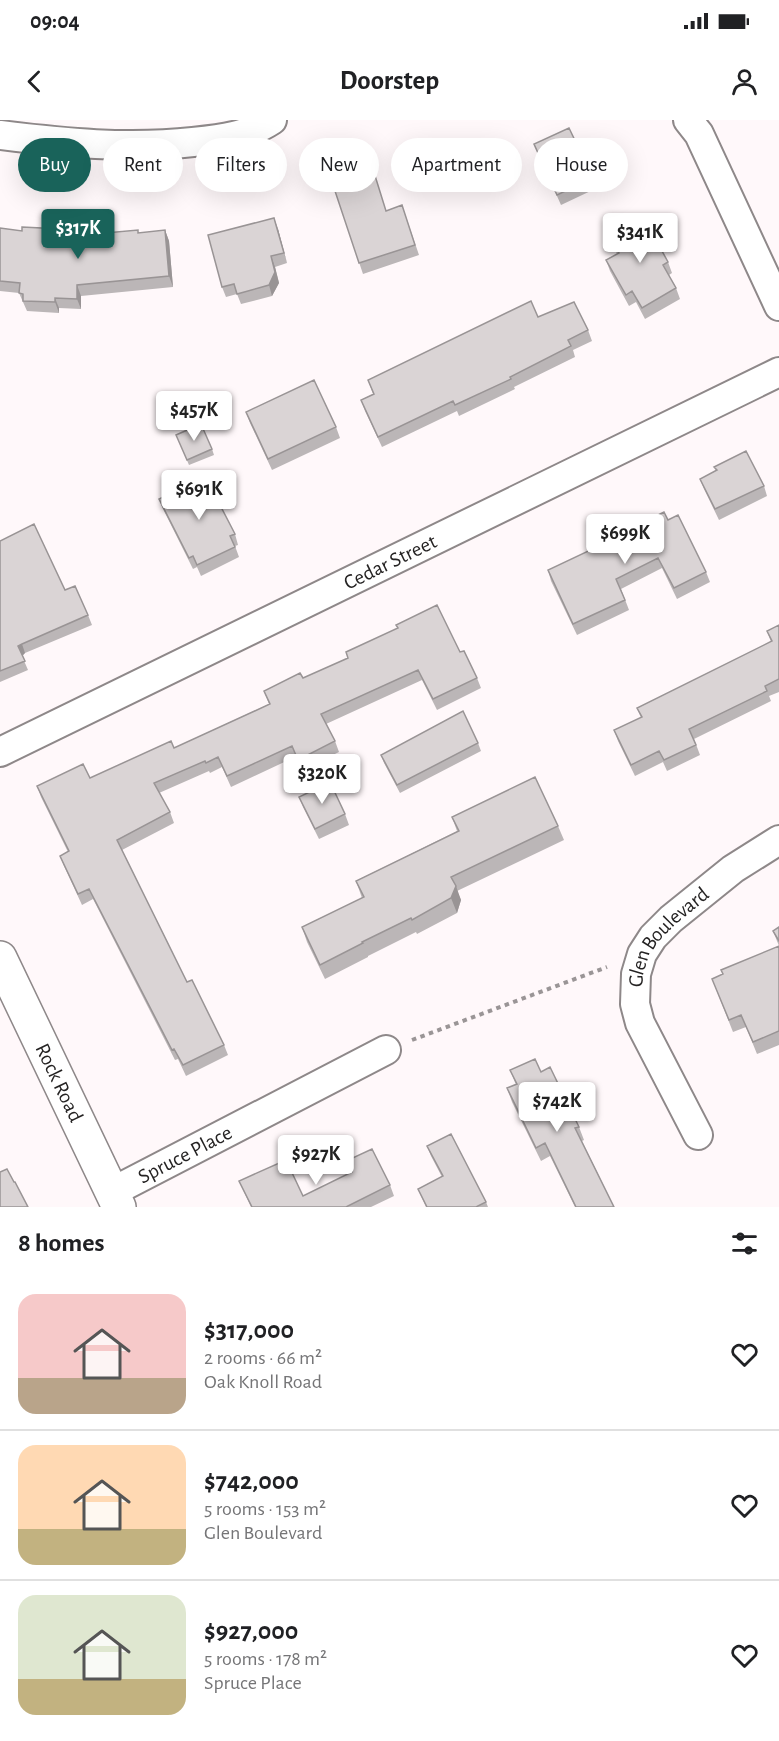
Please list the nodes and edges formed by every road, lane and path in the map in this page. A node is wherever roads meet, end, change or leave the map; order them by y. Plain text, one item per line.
1 (272, 120) edge
2 (688, 120) edge
3 (0, 135) edge
4 (779, 306) edge
5 (779, 372) edge
6 (0, 752) edge
7 (779, 840) edge
8 (642, 954) junction
9 (0, 958) edge
10 (386, 1050) joint
11 (698, 1134) dead end
12 (115, 1200) edge

1 - 3 street
2 - 4 street
5 - 6 street, Cedar Street
7 - 8 street, Glen Boulevard
8 - 10 path
8 - 11 street, Glen Boulevard
9 - 12 street, Rock Road
10 - 12 street, Spruce Place

